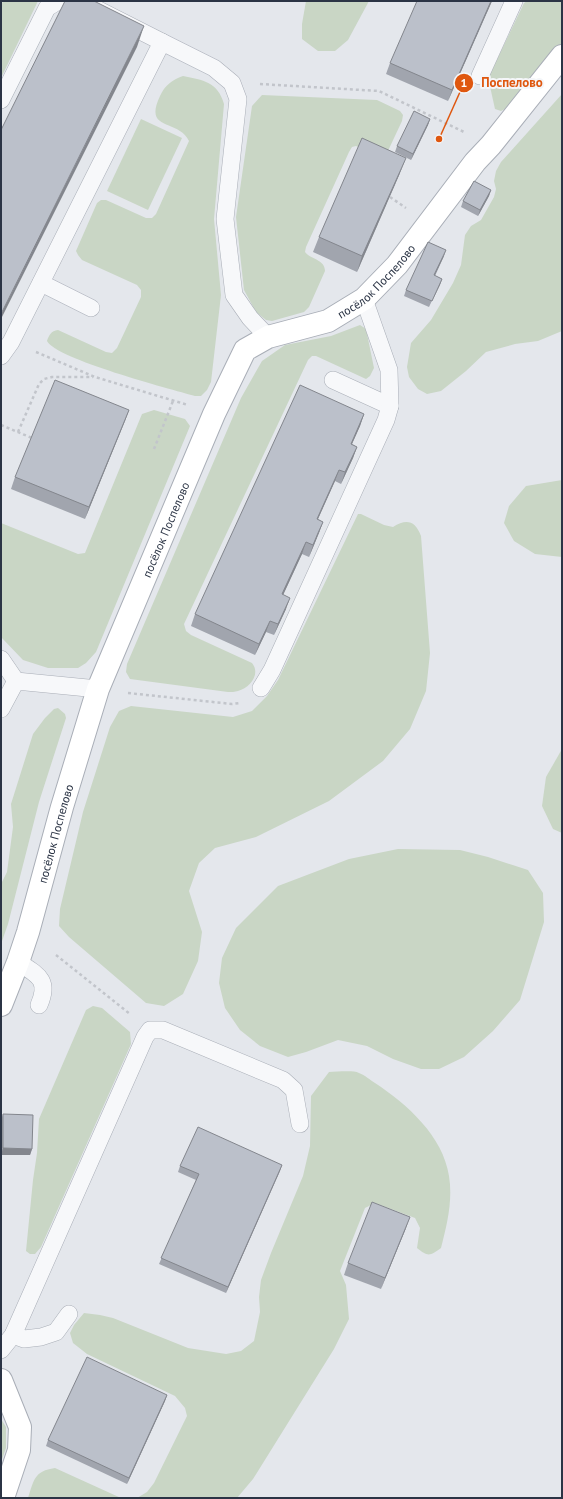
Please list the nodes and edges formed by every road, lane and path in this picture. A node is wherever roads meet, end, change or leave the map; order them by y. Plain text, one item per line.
1 (58, 1) edge
2 (81, 1) edge
3 (514, 1) edge
4 (162, 42) junction
5 (562, 56) edge
6 (480, 76) dead end
7 (232, 83) junction
8 (1, 100) edge
9 (491, 145) junction
10 (41, 283) junction
11 (364, 300) junction
12 (91, 308) dead end
13 (268, 337) junction
14 (11, 342) junction
15 (1, 356) edge
16 (95, 377) junction
17 (333, 380) dead end
18 (173, 401) junction
19 (390, 406) junction
20 (214, 414) junction
21 (1, 425) edge
22 (18, 432) junction
23 (32, 438) edge
24 (154, 449) dead end
25 (1, 660) edge
26 (9, 682) edge
27 (261, 688) joint
28 (98, 690) junction
29 (1, 709) edge
30 (28, 932) junction
31 (18, 962) junction
32 (1, 1005) edge
33 (39, 1006) dead end
34 (150, 1030) junction
35 (300, 1124) dead end
36 (70, 1314) dead end
37 (13, 1335) junction
38 (1, 1350) edge
39 (1, 1380) edge
40 (3, 1498) edge

1 - 8 lane
2 - 4 lane
3 - 6 lane
4 - 7 lane
4 - 10 lane
5 - 9 street, посёлок Поспелово
7 - 9 path
7 - 13 lane
9 - 11 street, посёлок Поспелово
10 - 12 lane
10 - 14 lane
11 - 13 street, посёлок Поспелово
11 - 19 lane
13 - 20 street, посёлок Поспелово
14 - 15 lane
14 - 16 path
16 - 18 path
16 - 22 path
17 - 19 lane
18 - 20 path
18 - 24 path
19 - 27 lane
20 - 28 street, посёлок Поспелово
21 - 22 path
22 - 23 path
25 - 26 lane
26 - 28 lane
26 - 29 lane
27 - 28 path
28 - 30 street, посёлок Поспелово
30 - 31 street, посёлок Поспелово
30 - 34 path
31 - 32 street, посёлок Поспелово
31 - 33 lane
34 - 35 lane
34 - 37 lane
36 - 37 lane
37 - 38 lane
39 - 40 street

